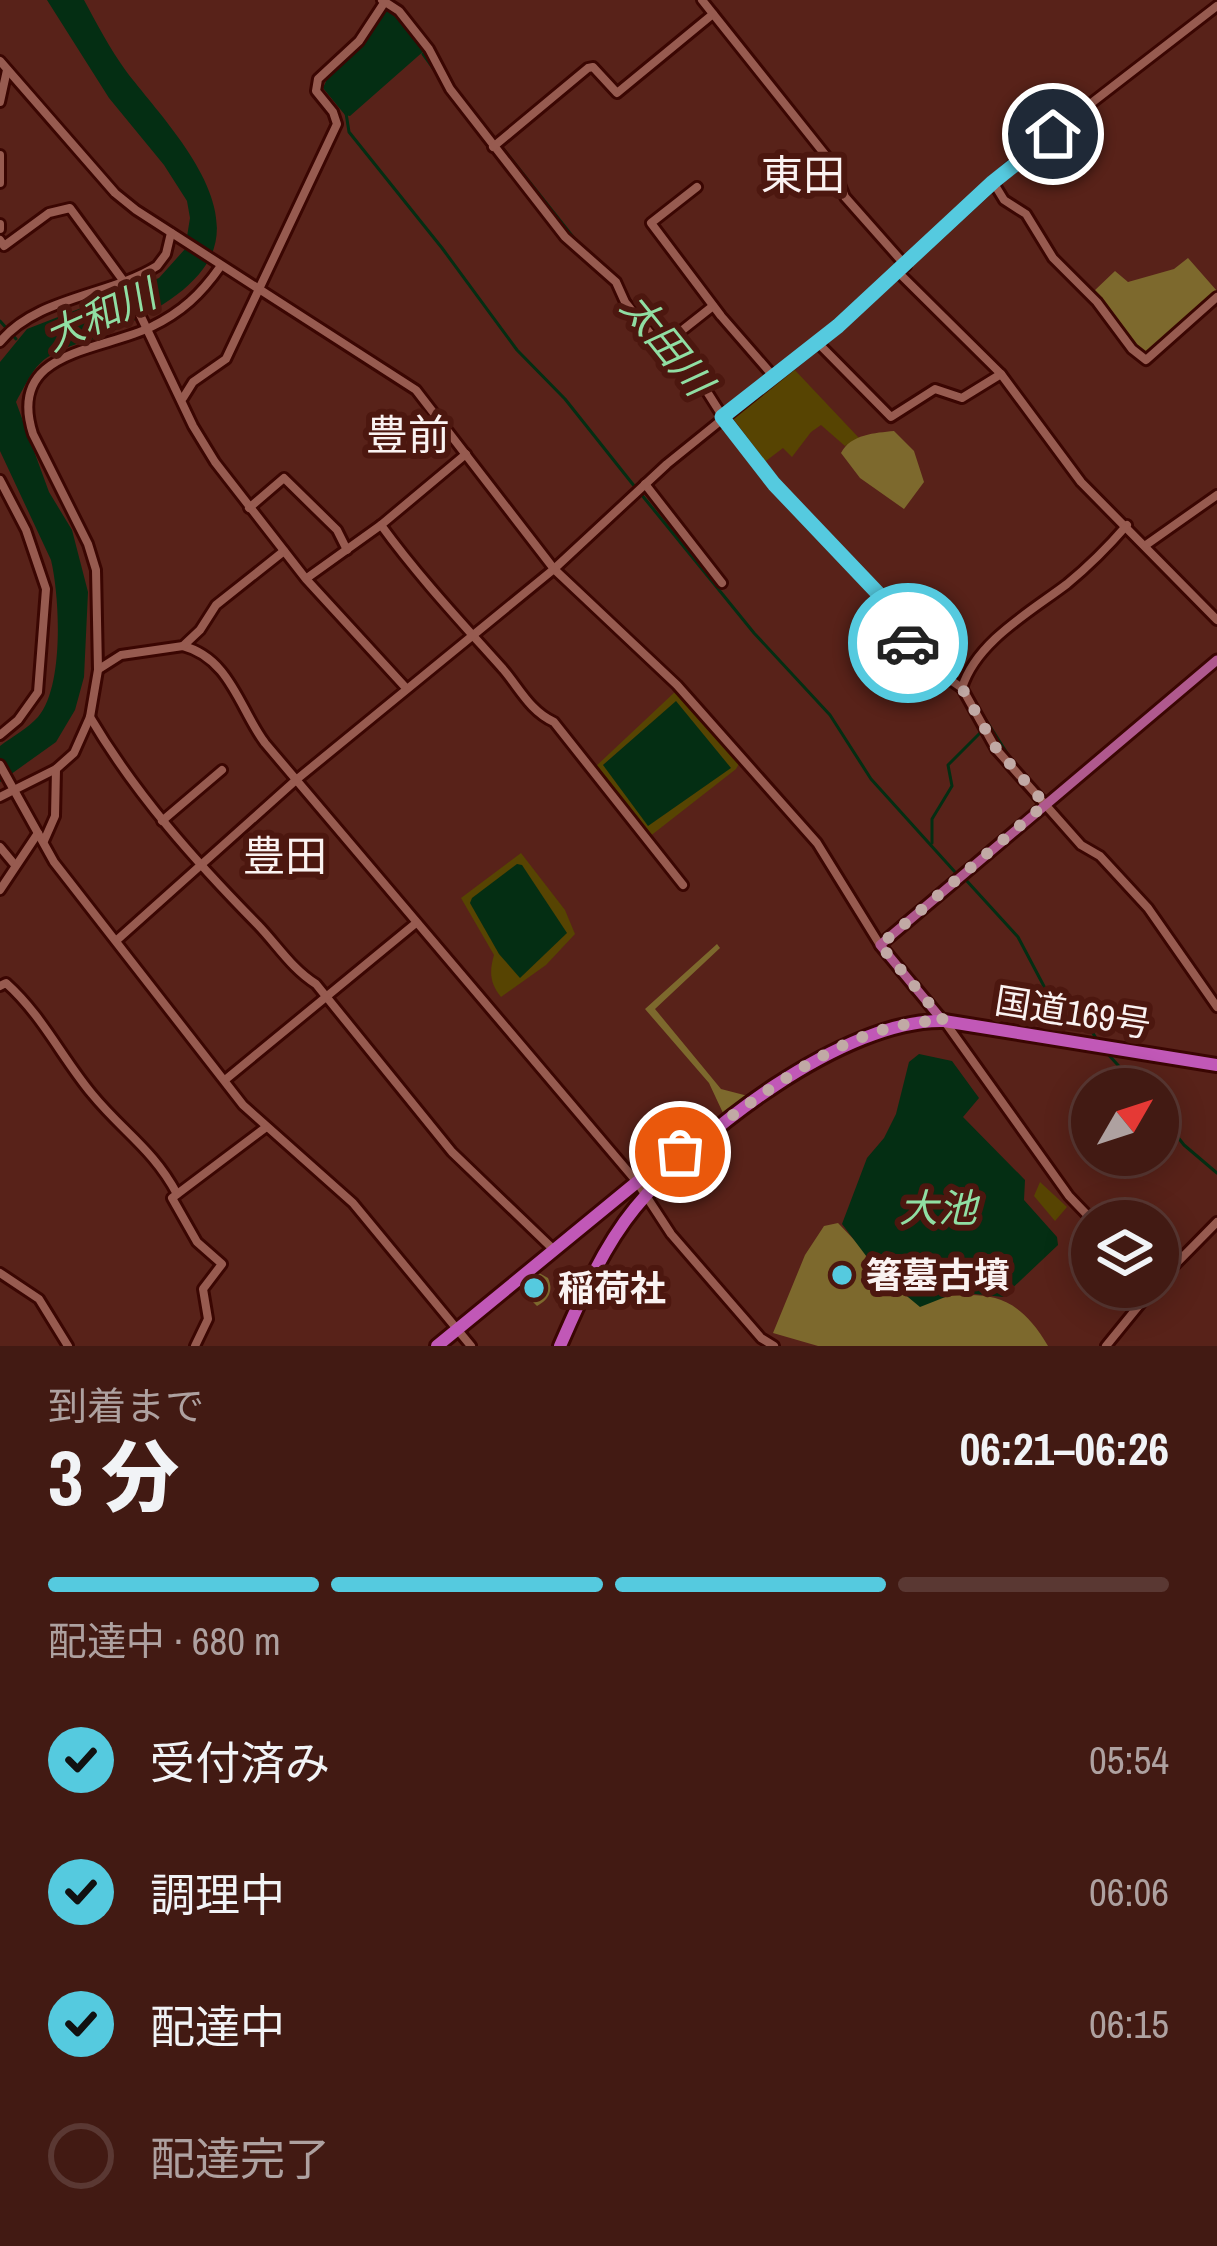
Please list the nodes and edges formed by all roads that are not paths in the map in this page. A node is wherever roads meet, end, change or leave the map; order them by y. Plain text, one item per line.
1 (702, 0) edge
2 (383, 1) edge
3 (1217, 6) edge
4 (713, 14) junction
5 (3, 65) edge
6 (0, 102) edge
7 (493, 147) junction
8 (0, 155) edge
9 (1, 170) edge
10 (993, 182) junction
11 (0, 183) edge
12 (697, 187) dead end
13 (174, 235) junction
14 (0, 240) edge
15 (219, 265) junction
16 (903, 270) junction
17 (124, 282) junction
18 (261, 292) junction
19 (1217, 297) edge
20 (713, 306) junction
21 (146, 328) junction
22 (0, 342) edge
23 (818, 343) junction
24 (661, 347) junction
25 (1001, 374) junction
26 (774, 377) junction
27 (183, 399) junction
28 (722, 417) junction
29 (466, 454) junction
30 (0, 480) edge
31 (645, 484) junction
32 (1217, 495) edge
33 (250, 508) junction
34 (381, 525) junction
35 (1127, 525) junction
36 (1146, 544) junction
37 (346, 550) junction
38 (284, 551) junction
39 (554, 569) junction
40 (307, 579) junction
41 (722, 584) dead end
42 (1217, 620) edge
43 (472, 634) junction
44 (184, 646) junction
45 (1217, 660) edge
46 (98, 670) junction
47 (406, 688) junction
48 (962, 688) junction
49 (90, 717) junction
50 (0, 735) edge
51 (0, 765) edge
52 (56, 769) junction
53 (222, 770) dead end
54 (296, 780) junction
55 (12, 787) junction
56 (0, 797) edge
57 (1045, 804) junction
58 (162, 820) junction
59 (40, 838) junction
60 (0, 847) edge
61 (198, 864) junction
62 (15, 865) junction
63 (682, 885) dead end
64 (0, 890) edge
65 (416, 923) junction
66 (117, 940) junction
67 (880, 945) junction
68 (0, 986) edge
69 (327, 997) junction
70 (1217, 1007) edge
71 (944, 1021) junction
72 (975, 1026) junction
73 (958, 1039) junction
74 (1217, 1065) edge
75 (225, 1080) junction
76 (723, 1123) junction
77 (265, 1127) junction
78 (637, 1182) junction
79 (177, 1193) junction
80 (646, 1195) junction
81 (1074, 1200) edge
82 (1217, 1222) edge
83 (554, 1250) junction
84 (1179, 1258) edge
85 (0, 1273) edge
86 (1137, 1308) edge
87 (456, 1330) junction
88 (68, 1346) edge
89 (195, 1346) edge
90 (437, 1346) edge
91 (471, 1346) edge
92 (560, 1346) edge
93 (774, 1346) edge
94 (1106, 1346) edge

1 - 4 street
2 - 7 street
2 - 18 street
3 - 10 street
4 - 7 street
4 - 16 street
5 - 6 street
5 - 13 street
7 - 24 street
8 - 9 street
9 - 11 street
10 - 16 street
10 - 19 street
12 - 20 street
13 - 15 street
13 - 17 street
14 - 17 street
15 - 18 street
15 - 21 street
16 - 23 street
16 - 25 street
17 - 21 street
17 - 22 street
18 - 27 street
18 - 29 street
20 - 24 street
20 - 26 street
21 - 27 street
21 - 46 street
23 - 25 street
23 - 26 street
24 - 28 street
25 - 35 street
26 - 28 street
27 - 33 street
28 - 31 street
28 - 48 street
29 - 34 street
29 - 39 street
30 - 50 street
31 - 39 street
31 - 41 street
32 - 36 street
33 - 37 street
33 - 38 street
34 - 37 street
34 - 43 street
35 - 36 street
35 - 48 street
36 - 42 street
37 - 40 street
38 - 40 street
38 - 44 street
39 - 43 street
39 - 67 street
40 - 47 street
43 - 47 street
43 - 63 street
44 - 46 street
44 - 54 street
45 - 57 main road
46 - 49 street
47 - 54 street
48 - 57 street
49 - 52 street
49 - 58 street
51 - 55 street
52 - 55 street
52 - 59 street
53 - 58 street
54 - 61 street
54 - 65 street
55 - 56 street
55 - 59 street
57 - 67 main road
57 - 70 street
58 - 61 street
59 - 62 street
59 - 66 street
60 - 62 street
61 - 66 street
61 - 69 street
62 - 64 street
65 - 69 street
65 - 78 street
66 - 75 street
67 - 71 main road
68 - 79 street
69 - 75 street
69 - 83 street
71 - 72 highway, 国道169号
71 - 73 street
71 - 76 highway, 国道169号
72 - 73 street
72 - 74 highway, 国道169号
73 - 81 street
75 - 77 street
76 - 78 highway
76 - 80 highway, 国道169号
77 - 79 street
77 - 87 street
78 - 80 street
78 - 83 highway
79 - 89 street
80 - 92 highway, 国道169号
80 - 93 street
82 - 84 street
83 - 87 highway
85 - 88 street
86 - 94 street
87 - 90 highway
87 - 91 street

